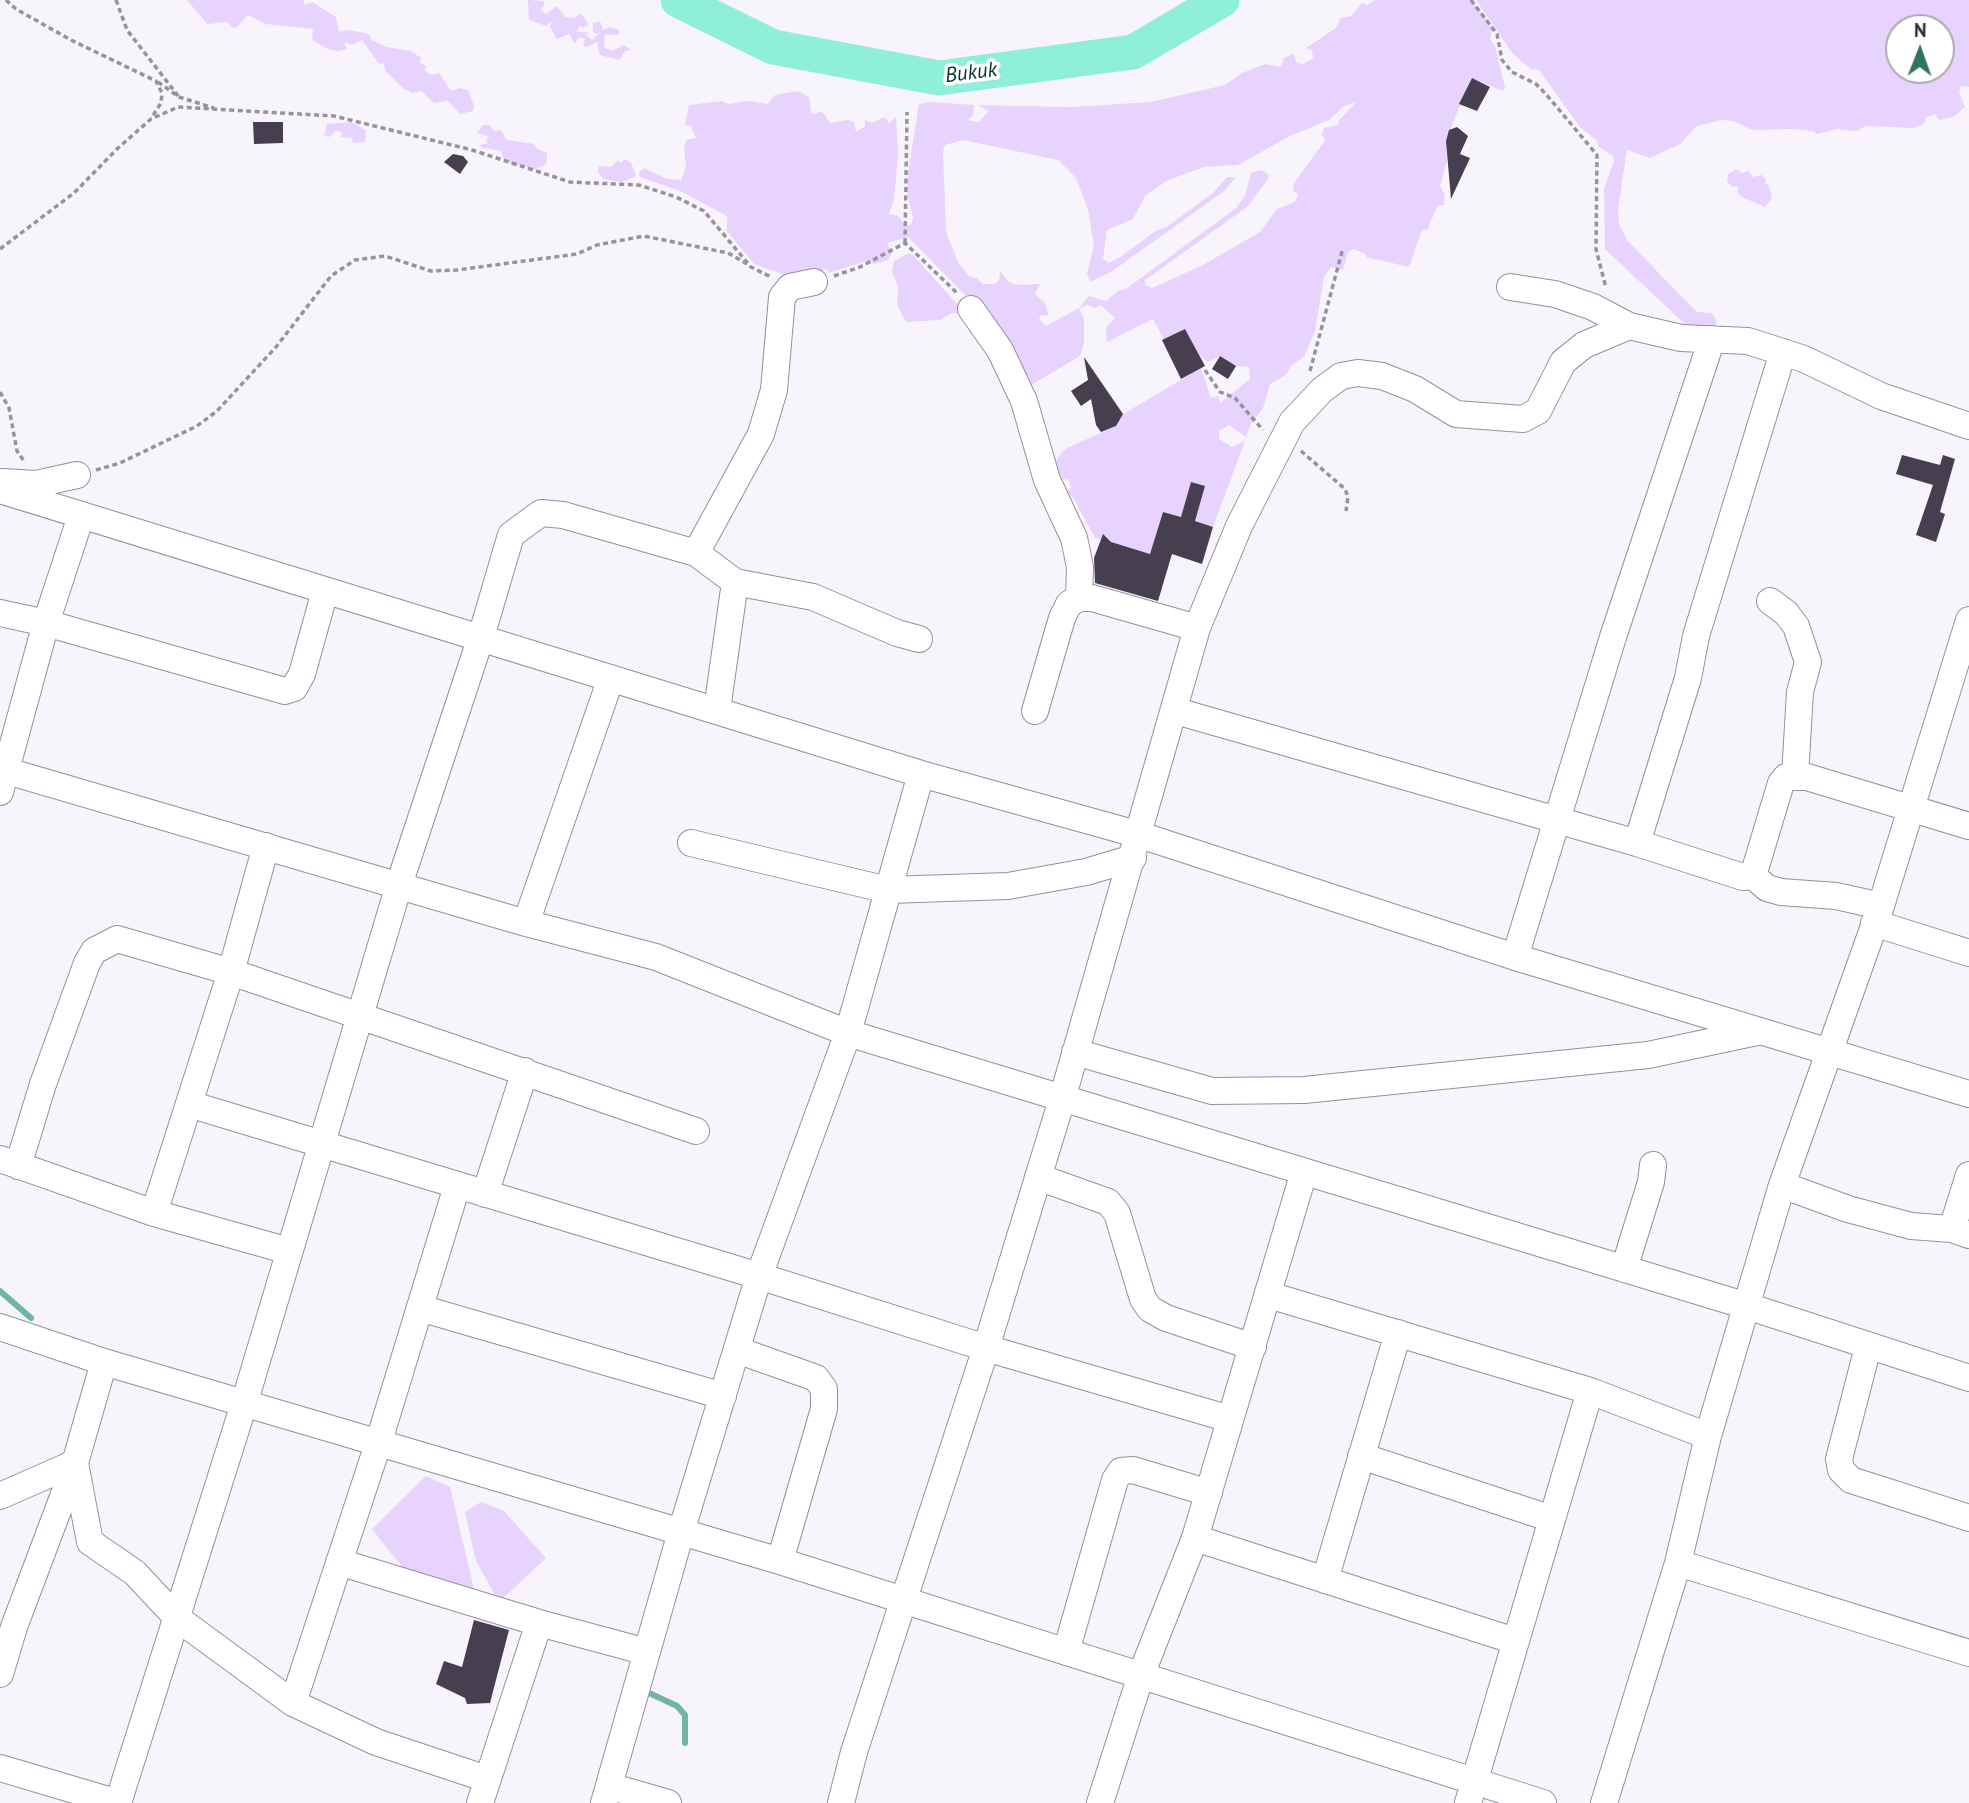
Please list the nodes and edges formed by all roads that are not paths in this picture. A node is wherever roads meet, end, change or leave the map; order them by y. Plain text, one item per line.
1 (807, 284) road end
2 (1510, 287) dead end
3 (971, 309) road end
4 (1624, 324) junction
5 (1712, 339) junction
6 (1783, 352) junction
7 (1969, 426) edge
8 (77, 475) road end
9 (0, 481) edge
10 (0, 490) edge
11 (81, 516) junction
12 (696, 553) junction
13 (735, 582) junction
14 (326, 591) junction
15 (1079, 598) junction
16 (1770, 601) dead end
17 (0, 614) edge
18 (1969, 620) edge
19 (46, 623) junction
20 (1198, 628) junction
21 (481, 637) junction
22 (919, 639) dead end
23 (611, 678) junction
24 (717, 710) junction
25 (1176, 710) junction
26 (1035, 711) dead end
27 (921, 774) junction
28 (1795, 776) junction
29 (2, 778) edge
30 (1909, 809) junction
31 (1559, 820) junction
32 (1969, 826) edge
33 (691, 843) dead end
34 (1637, 843) junction
35 (266, 846) junction
36 (1137, 847) junction
37 (1753, 876) junction
38 (399, 884) junction
39 (888, 890) junction
40 (1877, 915) junction
41 (526, 923) junction
42 (1969, 953) edge
43 (1515, 957) junction
44 (231, 972) junction
45 (360, 1016) junction
46 (1760, 1031) junction
47 (848, 1033) junction
48 (1827, 1051) junction
49 (1075, 1052) junction
50 (525, 1071) junction
51 (1969, 1094) edge
52 (1063, 1096) junction
53 (189, 1104) junction
54 (696, 1131) dead end
55 (321, 1144) junction
56 (9, 1163) edge
57 (1653, 1164) dead end
58 (1304, 1172) junction
59 (1969, 1175) edge
60 (1038, 1177) junction
61 (457, 1185) junction
62 (1782, 1185) junction
63 (485, 1194) junction
64 (154, 1213) junction
65 (1961, 1232) edge
66 (289, 1251) junction
67 (1624, 1269) junction
68 (759, 1276) junction
69 (1269, 1295) junction
70 (1747, 1306) junction
71 (420, 1308) junction
72 (0, 1327) edge
73 (1398, 1333) junction
74 (1253, 1347) junction
75 (1868, 1347) junction
76 (986, 1348) junction
77 (737, 1350) junction
78 (104, 1362) junction
79 (1969, 1378) edge
80 (1590, 1391) junction
81 (723, 1396) junction
82 (244, 1404) junction
83 (1230, 1419) junction
84 (1708, 1436) junction
85 (379, 1441) junction
86 (1362, 1456) junction
87 (75, 1464) junction
88 (1209, 1493) junction
89 (0, 1496) edge
90 (1969, 1518) edge
91 (1552, 1519) junction
92 (681, 1532) junction
93 (1195, 1538) junction
94 (780, 1561) junction
95 (339, 1562) junction
96 (1678, 1563) junction
97 (1325, 1580) junction
98 (905, 1600) junction
99 (177, 1618) junction
100 (539, 1623) junction
101 (1515, 1641) junction
102 (647, 1652) junction
103 (1066, 1652) junction
104 (1969, 1653) edge
105 (0, 1674) edge
106 (1141, 1675) junction
107 (293, 1703) junction
108 (0, 1768) edge
109 (483, 1791) edge
110 (1470, 1793) edge
111 (607, 1794) edge
112 (118, 1803) edge
113 (668, 1803) edge
114 (841, 1803) edge
115 (1100, 1803) edge
116 (1544, 1803) edge
117 (1604, 1803) edge

1 - 12 street
2 - 4 street
3 - 15 street
4 - 5 street
4 - 20 street
5 - 6 street
5 - 31 street
6 - 7 street
6 - 34 street
8 - 9 street
10 - 11 street
11 - 14 street
11 - 19 street
12 - 13 street
12 - 21 street
13 - 22 street
13 - 24 street
14 - 19 street
14 - 21 street
15 - 20 street
15 - 26 street
16 - 28 street
17 - 19 street
18 - 30 street
19 - 29 street
20 - 25 street
21 - 23 street
21 - 38 street
23 - 24 street
23 - 41 street
24 - 27 street
25 - 31 street
25 - 36 street
27 - 36 street
27 - 39 street
28 - 30 street
28 - 37 street
29 - 35 street
30 - 32 street
30 - 40 street
31 - 34 street
31 - 43 street
33 - 39 street
34 - 37 street
35 - 38 street
35 - 44 street
36 - 39 street
36 - 43 street
36 - 49 street
37 - 40 street
38 - 41 street
38 - 45 street
39 - 47 street
40 - 42 street
40 - 48 street
41 - 47 street
43 - 46 street
44 - 45 street
44 - 53 street
44 - 56 street
45 - 50 street
45 - 55 street
46 - 48 street
46 - 49 street
47 - 52 street
47 - 68 street
48 - 51 street
48 - 62 street
49 - 52 street
50 - 54 street
50 - 63 street
52 - 58 street
52 - 60 street
53 - 55 street
53 - 64 street
55 - 61 street
55 - 66 street
56 - 64 street
57 - 67 street
58 - 67 street
58 - 69 street
59 - 65 street
60 - 74 street
60 - 76 street
61 - 63 street
61 - 71 street
62 - 65 street
62 - 70 street
63 - 68 street
64 - 66 street
66 - 82 street
67 - 70 street
68 - 76 street
68 - 77 street
69 - 73 street
69 - 74 street
70 - 75 street
70 - 84 street
71 - 81 street
71 - 85 street
72 - 78 street
73 - 80 street
73 - 86 street
74 - 83 street
75 - 79 street
75 - 90 street
76 - 83 street
76 - 98 street
77 - 81 street
77 - 94 street
78 - 82 street
78 - 87 street
80 - 84 street
80 - 91 street
81 - 92 street
82 - 85 street
82 - 99 street
83 - 88 street
84 - 96 street
85 - 92 street
85 - 95 street
86 - 91 street
86 - 97 street
87 - 89 street
87 - 99 street
87 - 105 street
88 - 93 street
88 - 103 street
91 - 101 street
92 - 94 street
92 - 102 street
93 - 97 street
93 - 106 street
94 - 98 street
95 - 100 street
95 - 107 street
96 - 104 street
96 - 117 street
97 - 101 street
98 - 103 street
98 - 114 street
99 - 107 street
99 - 112 street
100 - 102 street
100 - 109 street
101 - 110 street
102 - 111 street
103 - 106 street
106 - 110 street
106 - 115 street
107 - 109 street
108 - 112 street
110 - 116 street
111 - 113 street

